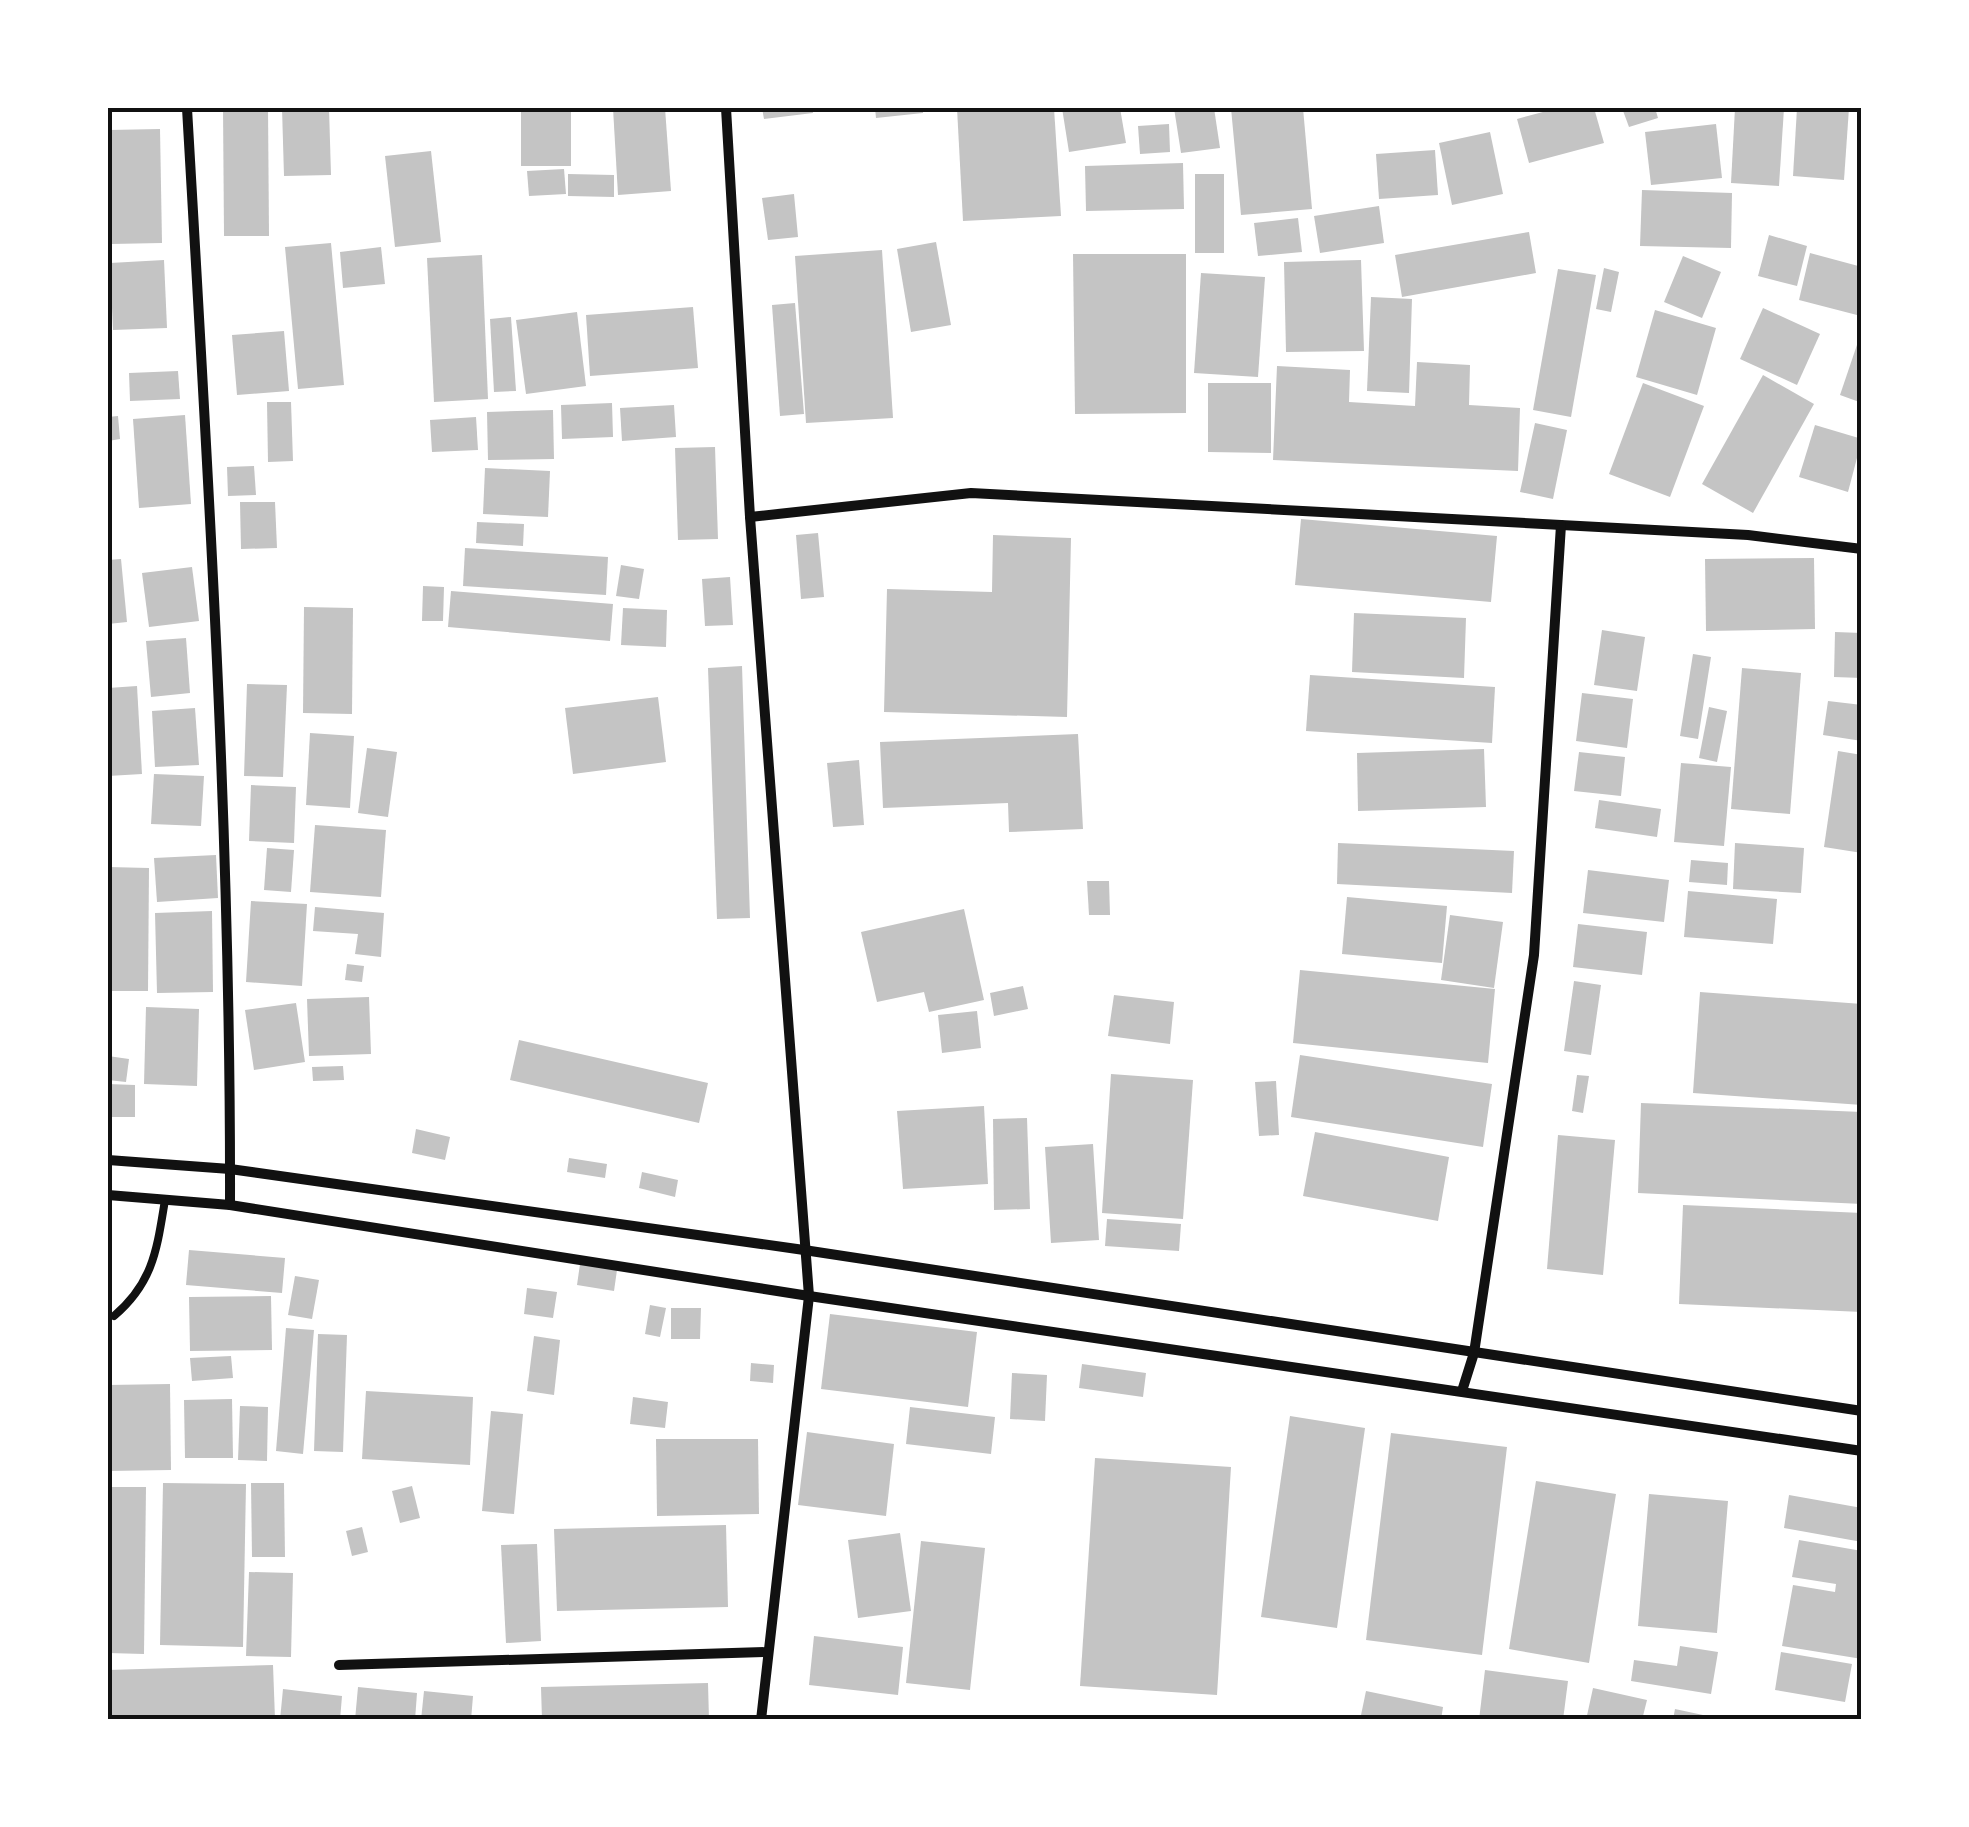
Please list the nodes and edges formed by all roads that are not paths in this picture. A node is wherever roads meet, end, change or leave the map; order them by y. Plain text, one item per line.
1 (188, 108) edge
2 (726, 108) edge
3 (750, 517) junction
4 (1561, 525) junction
5 (1862, 548) edge
6 (108, 1160) edge
7 (230, 1170) junction
8 (108, 1195) edge
9 (165, 1200) junction
10 (230, 1206) junction
11 (804, 1250) junction
12 (809, 1296) junction
13 (114, 1316) dead end
14 (1474, 1353) junction
15 (1462, 1391) junction
16 (1862, 1412) edge
17 (1862, 1451) edge
18 (768, 1652) junction
19 (339, 1664) dead end
20 (761, 1720) edge

1 - 7 street
2 - 3 street
3 - 4 street
3 - 11 street
4 - 5 street
4 - 14 street
6 - 7 street
7 - 10 street
7 - 11 street
8 - 9 street
9 - 10 street
9 - 13 lane
10 - 12 street
11 - 12 street
11 - 14 street
12 - 15 street
12 - 18 street
14 - 15 street
14 - 16 street
15 - 17 street
18 - 19 street
18 - 20 street

